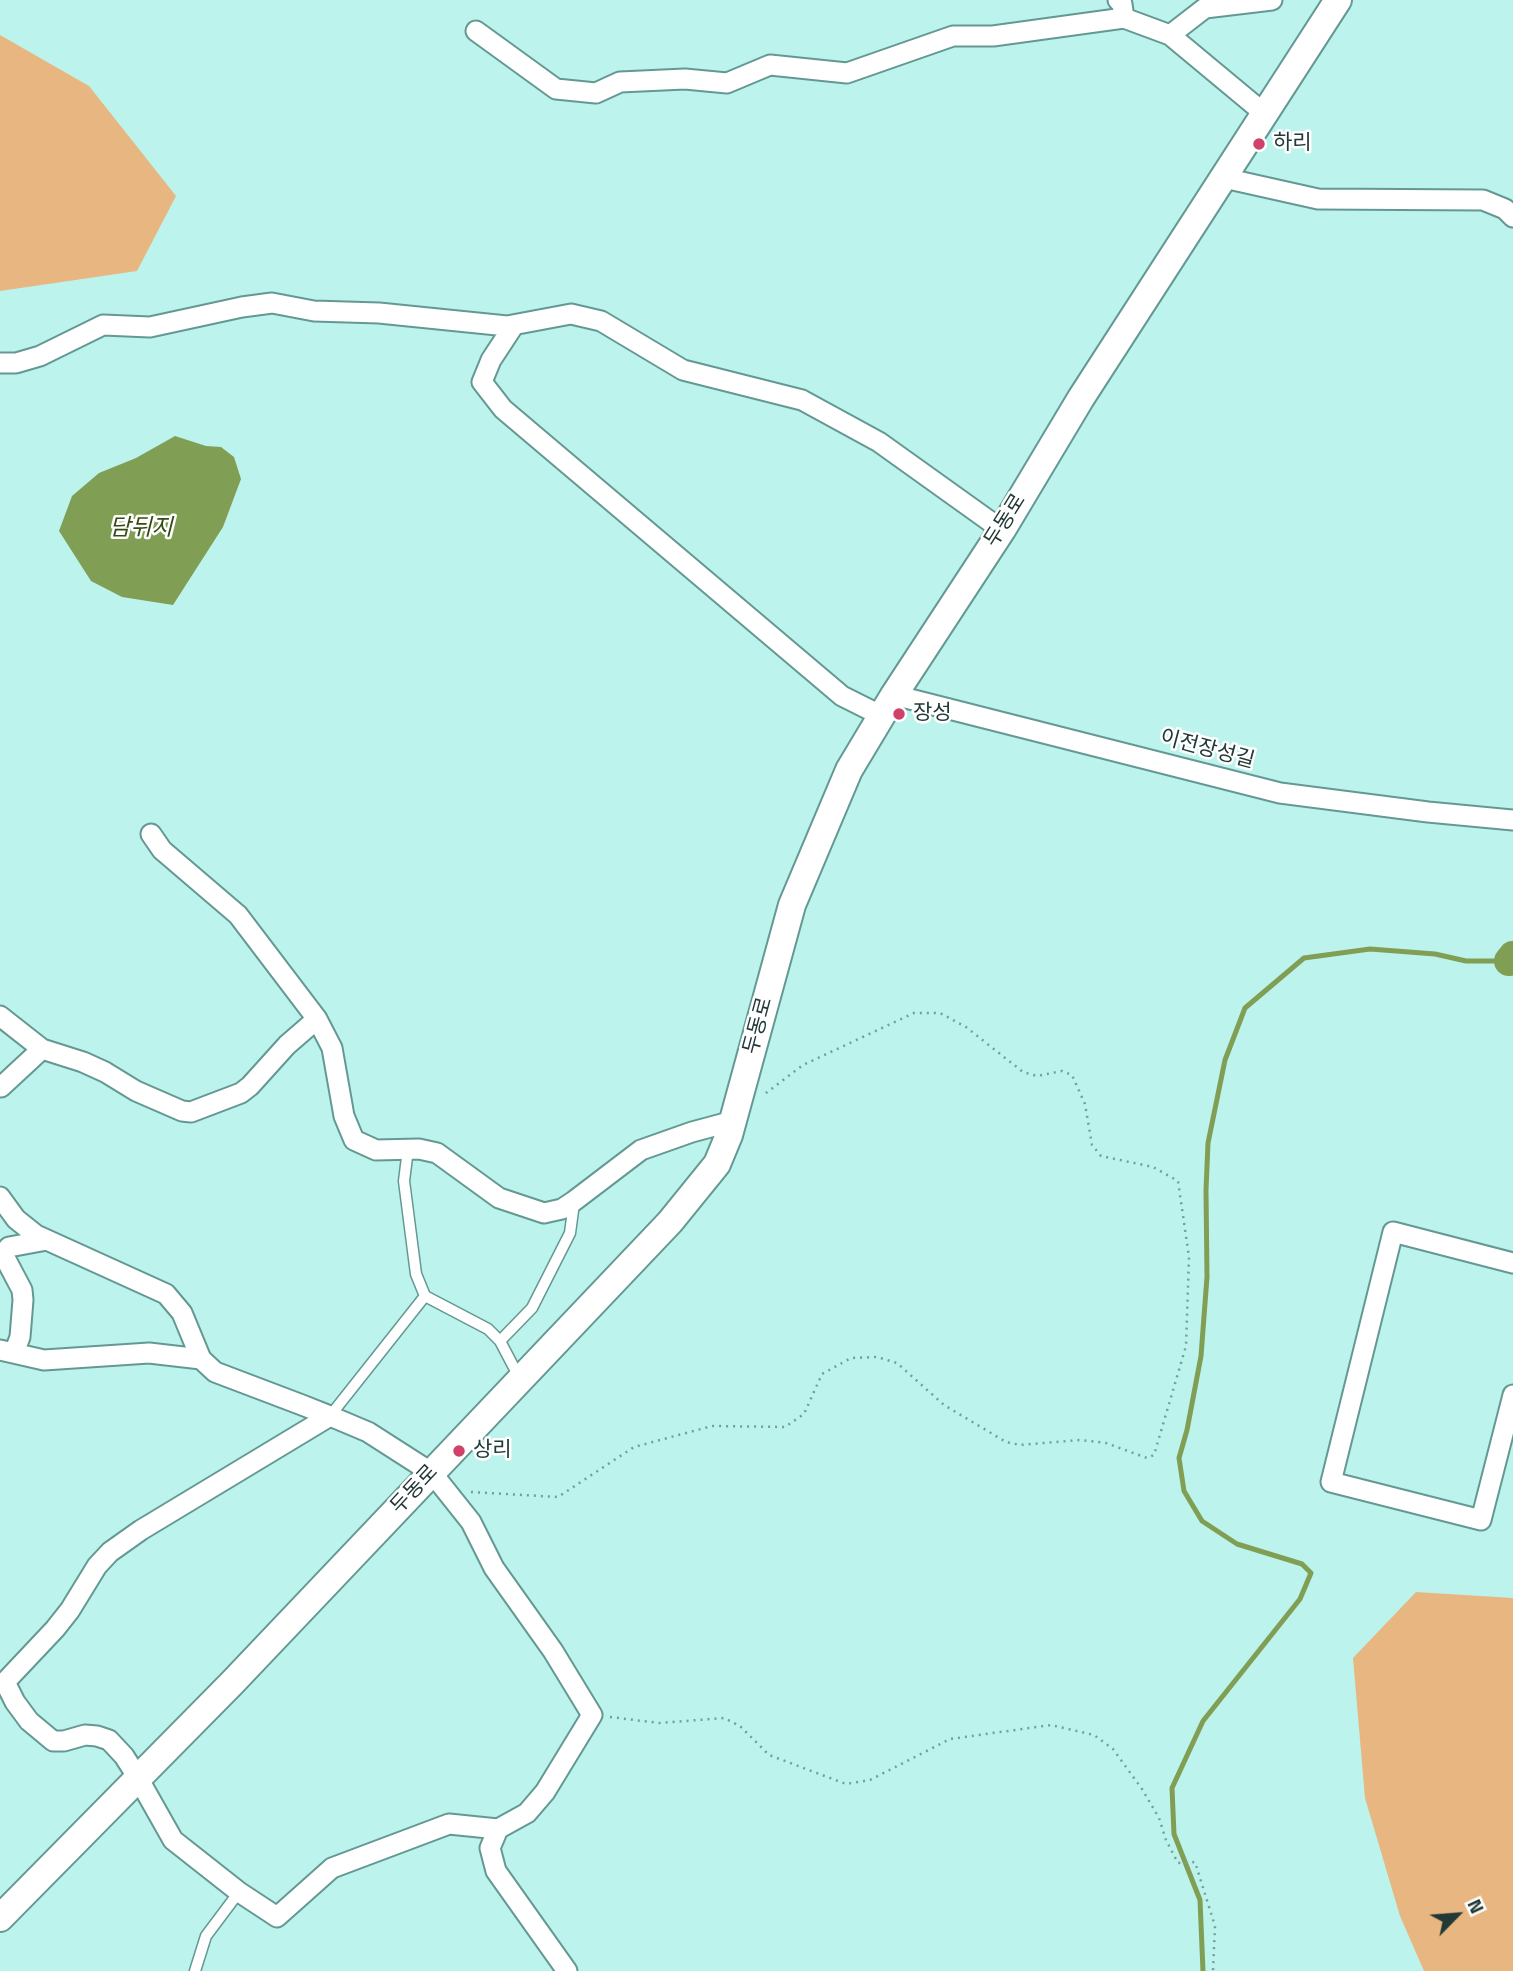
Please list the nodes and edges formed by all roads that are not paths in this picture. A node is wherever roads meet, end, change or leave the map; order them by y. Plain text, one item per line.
1 (1272, 0) edge
2 (1338, 0) edge
3 (1121, 9) edge
4 (476, 31) dead end
5 (1170, 35) junction
6 (1265, 114) junction
7 (1224, 178) junction
8 (1513, 217) edge
9 (514, 325) junction
10 (0, 363) edge
11 (1002, 530) junction
12 (888, 705) junction
13 (1513, 820) edge
14 (151, 834) dead end
15 (0, 1016) edge
16 (317, 1019) junction
17 (43, 1049) junction
18 (0, 1091) edge
19 (733, 1121) junction
20 (408, 1149) junction
21 (0, 1196) edge
22 (575, 1201) junction
23 (47, 1240) junction
24 (1513, 1263) edge
25 (425, 1296) junction
26 (500, 1341) junction
27 (7, 1352) edge
28 (201, 1359) junction
29 (520, 1379) junction
30 (1513, 1395) edge
31 (330, 1416) junction
32 (432, 1473) junction
33 (2, 1683) edge
34 (138, 1778) junction
35 (498, 1829) junction
36 (239, 1892) junction
37 (0, 1918) edge
38 (195, 1971) edge
39 (567, 1971) edge

1 - 5 street
2 - 6 main road, 두동로
3 - 4 street
3 - 5 street
5 - 6 street
6 - 7 main road, 두동로
7 - 8 street
7 - 11 main road, 두동로
9 - 10 street
9 - 11 street
9 - 12 street, 이전장성길
11 - 12 main road, 두동로
12 - 13 street, 이전장성길
12 - 19 main road, 두동로
14 - 16 street
15 - 17 street
16 - 17 street
16 - 20 street
17 - 18 street
19 - 22 street
19 - 29 main road, 두동로
20 - 22 street
20 - 25 lane
21 - 23 street
22 - 26 lane
23 - 27 street
23 - 28 street
24 - 30 street
25 - 26 lane
25 - 31 lane
26 - 29 lane
27 - 28 street
28 - 31 street
29 - 32 main road, 두동로
31 - 32 street
31 - 33 street
32 - 34 main road, 두동로
32 - 35 street
33 - 34 street
34 - 36 street
34 - 37 main road, 두동로
35 - 36 street
35 - 39 street
36 - 38 lane

